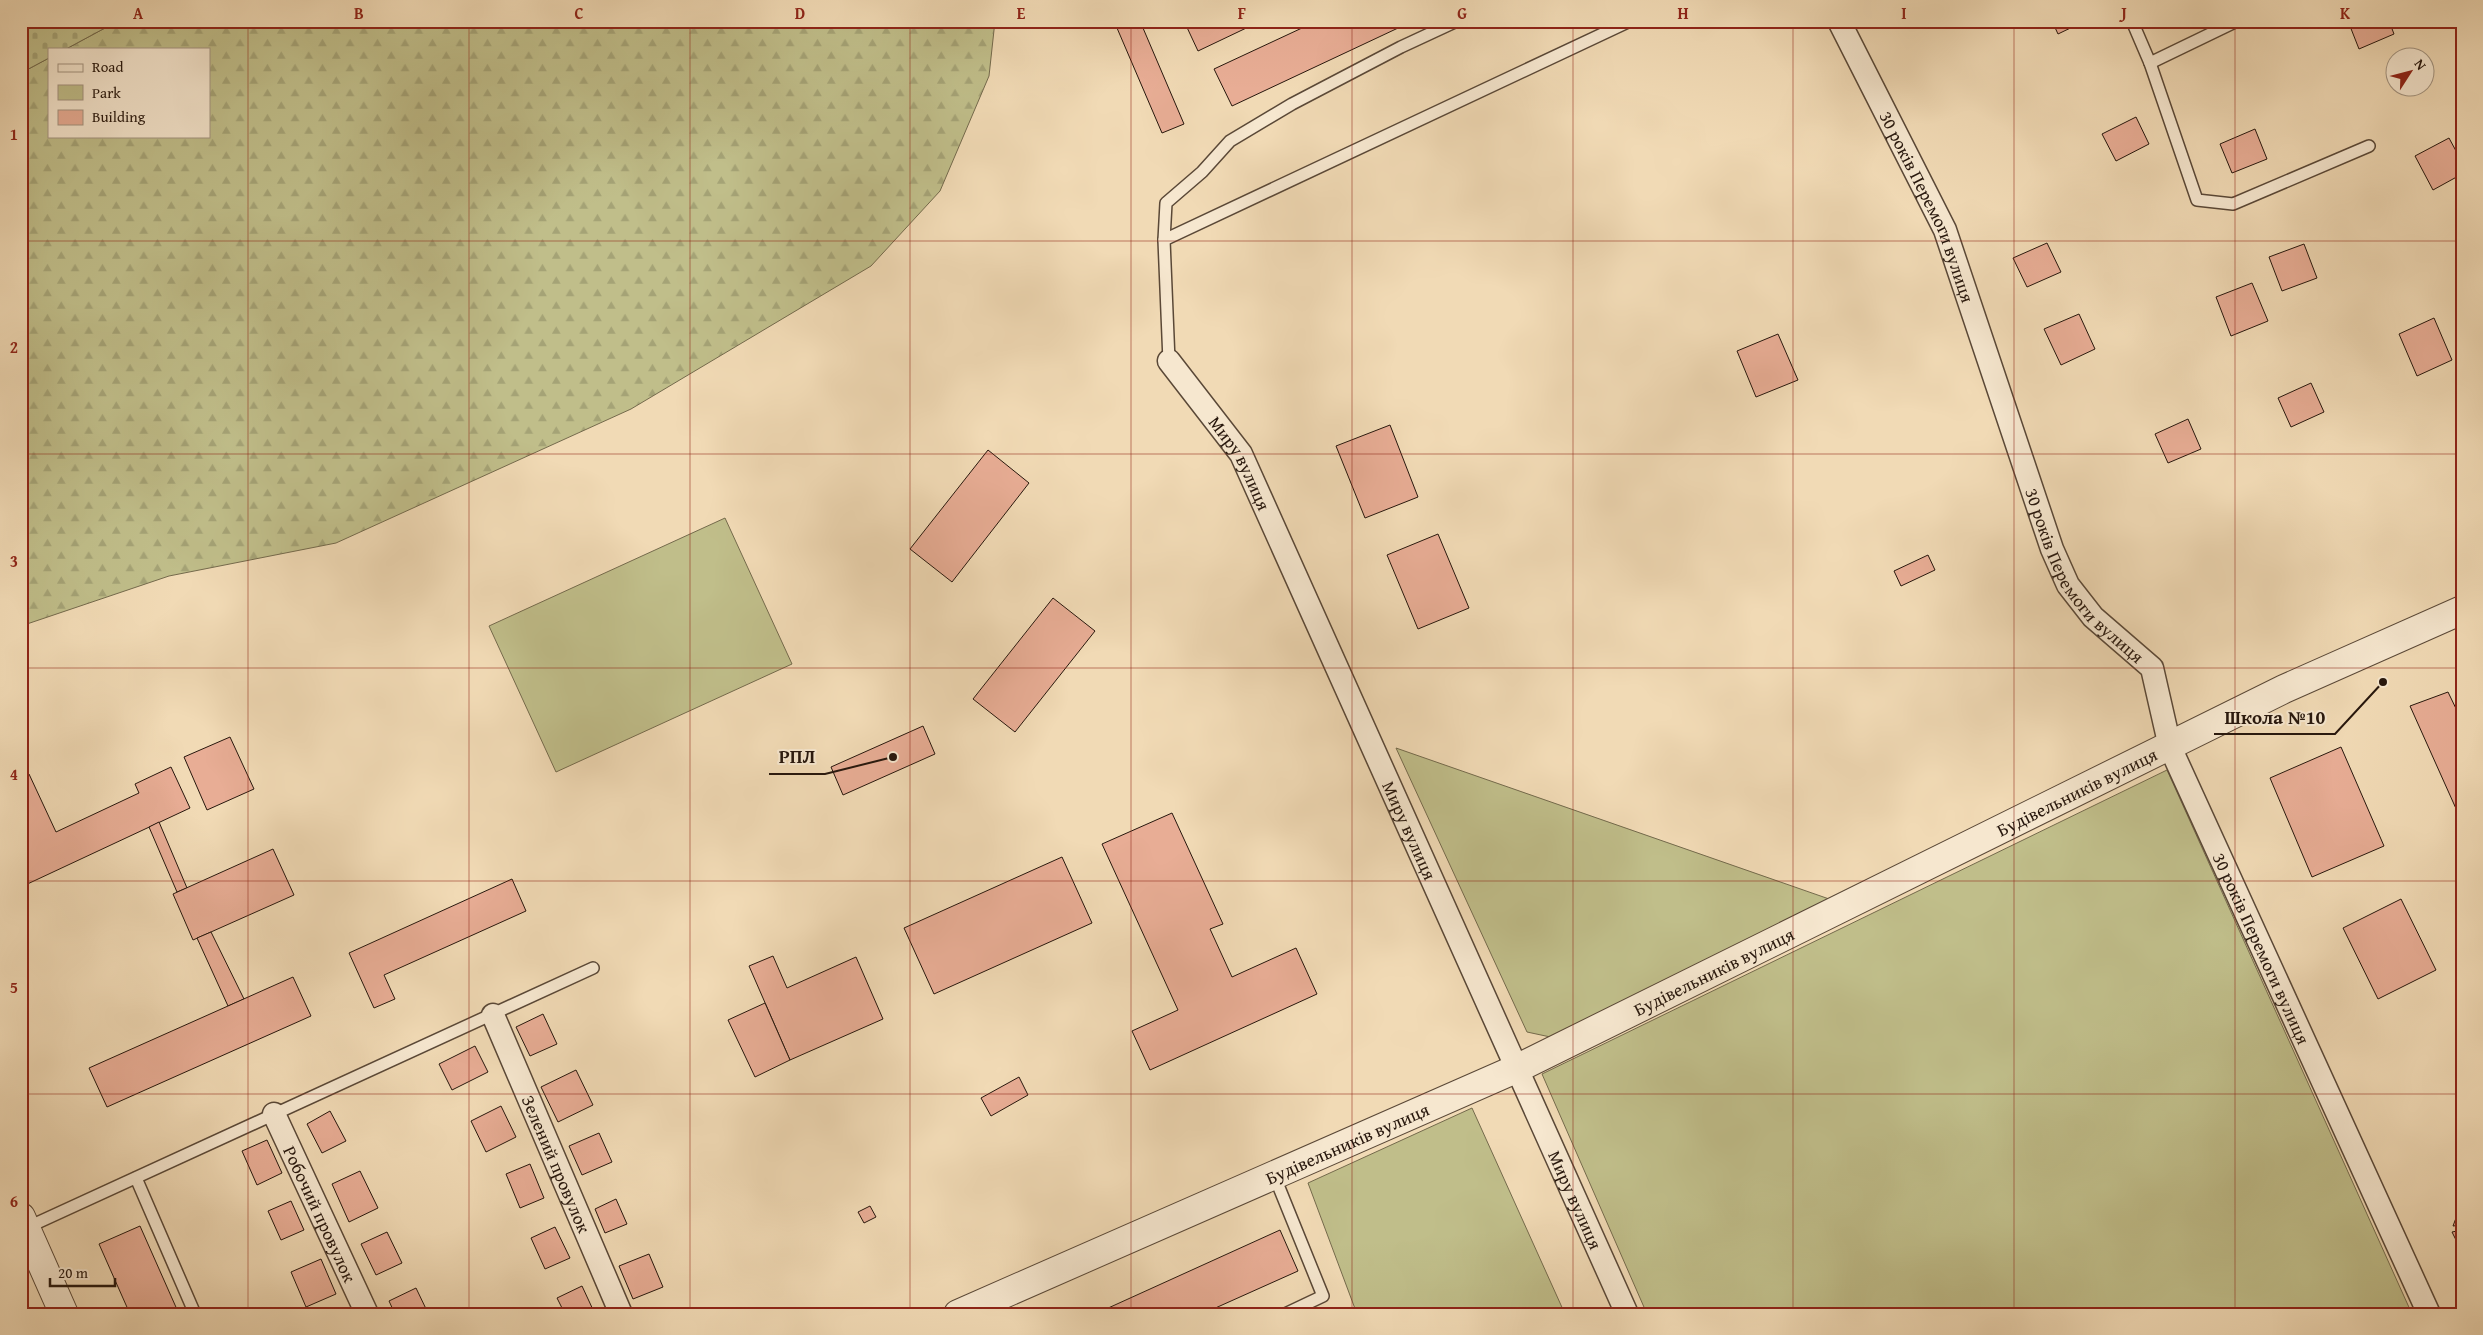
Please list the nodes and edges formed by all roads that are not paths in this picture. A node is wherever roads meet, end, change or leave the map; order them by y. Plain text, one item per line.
1 (1457, 21) edge
2 (1630, 21) edge
3 (1839, 21) edge
4 (2132, 21) edge
5 (2237, 21) edge
6 (2150, 63) junction
7 (2369, 146) dead end
8 (1164, 240) junction
9 (1169, 360) joint
10 (2461, 614) edge
11 (2170, 747) junction
12 (593, 968) dead end
13 (493, 1015) junction
14 (1518, 1068) junction
15 (274, 1114) junction
16 (1274, 1175) junction
17 (136, 1178) junction
18 (24, 1223) edge
19 (64, 1314) edge
20 (195, 1314) edge
21 (367, 1314) edge
22 (621, 1314) edge
23 (958, 1314) edge
24 (1285, 1314) edge
25 (1627, 1314) edge
26 (2429, 1314) edge

1 - 8 lane
2 - 8 lane
3 - 11 street, 30 років Перемоги вулиця
4 - 6 lane
5 - 6 lane
6 - 7 lane
8 - 9 lane
9 - 14 street, Миру вулиця
10 - 11 street, Будівельників вулиця
11 - 14 street, Будівельників вулиця
11 - 26 street, 30 років Перемоги вулиця
12 - 13 lane
13 - 15 lane
13 - 22 street, Зелений провулок
14 - 16 street, Будівельників вулиця
14 - 25 street, Миру вулиця
15 - 17 lane
15 - 21 street, Робочий провулок
16 - 23 street, Будівельників вулиця
16 - 24 lane
17 - 18 lane
17 - 20 lane
18 - 19 street

